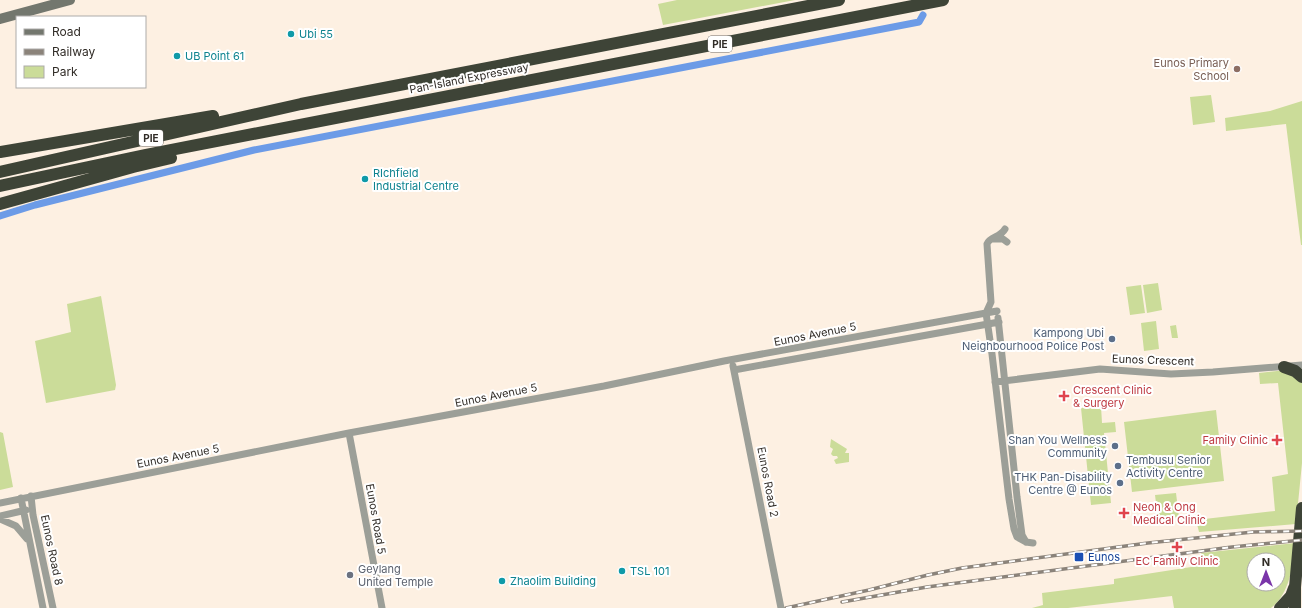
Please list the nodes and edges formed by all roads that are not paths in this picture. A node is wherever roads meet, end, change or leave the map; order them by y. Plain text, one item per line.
1 (70, 0) edge
2 (839, 0) edge
3 (944, 0) edge
4 (0, 19) edge
5 (302, 104) junction
6 (198, 145) junction
7 (0, 152) edge
8 (0, 172) edge
9 (0, 186) edge
10 (0, 204) edge
11 (1005, 229) dead end
12 (992, 239) junction
13 (1007, 242) dead end
14 (991, 302) junction
15 (997, 311) junction
16 (986, 313) junction
17 (999, 322) junction
18 (987, 324) junction
19 (732, 360) junction
20 (1302, 365) edge
21 (1284, 367) junction
22 (734, 370) junction
23 (1302, 377) edge
24 (1004, 381) junction
25 (995, 382) junction
26 (349, 433) junction
27 (31, 496) junction
28 (21, 498) junction
29 (0, 503) edge
30 (32, 508) junction
31 (1302, 508) edge
32 (22, 511) junction
33 (0, 516) edge
34 (0, 520) edge
35 (29, 541) junction
36 (1295, 587) junction
37 (43, 608) edge
38 (53, 608) edge
39 (382, 608) edge
40 (781, 608) edge
41 (1280, 608) edge
42 (1295, 608) edge

1 - 4 street
2 - 5 highway, Pan-Island Expressway / PIE
3 - 6 highway, Pan-Island Expressway / PIE
5 - 7 highway
5 - 8 highway, Pan-Island Expressway / PIE
6 - 9 highway, Pan-Island Expressway / PIE
6 - 10 highway
11 - 12 street
12 - 13 street
12 - 14 street
14 - 15 street
14 - 16 street
15 - 16 street, Eunos Avenue 5
15 - 17 street
16 - 18 street
16 - 19 street, Eunos Avenue 5
17 - 18 street, Eunos Avenue 5
17 - 24 street
18 - 22 street, Eunos Avenue 5
18 - 25 street
19 - 22 street, Eunos Road 2
19 - 26 street, Eunos Avenue 5
20 - 21 street, Eunos Crescent
21 - 23 highway
21 - 24 street, Eunos Crescent
22 - 40 street, Eunos Road 2
24 - 25 street, Eunos Crescent
24 - 25 street
26 - 27 street, Eunos Avenue 5
26 - 39 street, Eunos Road 5
27 - 28 street, Eunos Avenue 5
27 - 30 street, Eunos Road 8
28 - 29 street, Eunos Avenue 5
28 - 32 street, Eunos Road 8
30 - 32 street
30 - 38 street, Eunos Road 8
31 - 36 highway
32 - 33 street
32 - 35 street, Eunos Road 8
34 - 35 street
35 - 37 street, Eunos Road 8
36 - 41 highway
36 - 42 highway

